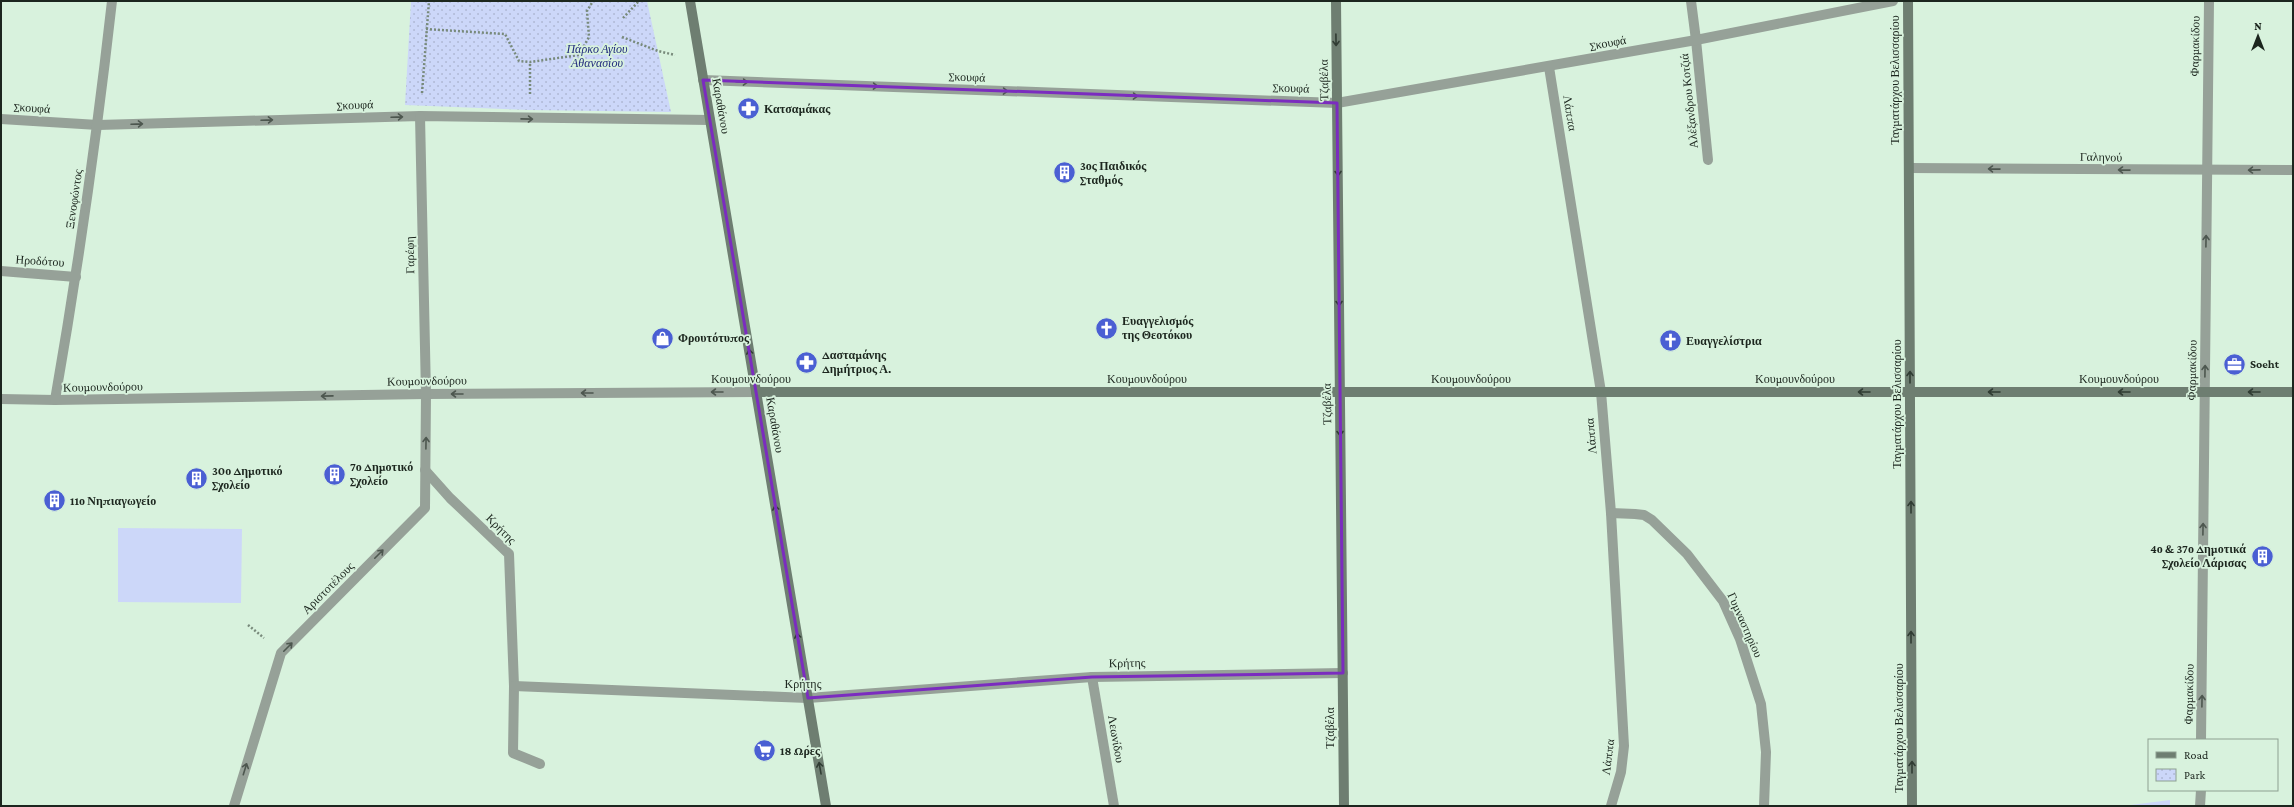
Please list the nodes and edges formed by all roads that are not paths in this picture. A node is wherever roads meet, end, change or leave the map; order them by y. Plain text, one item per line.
1 (112, 1) edge
2 (690, 1) edge
3 (1336, 1) edge
4 (1691, 1) edge
5 (1893, 1) edge
6 (1908, 1) edge
7 (2209, 1) edge
8 (1696, 40) junction
9 (1549, 66) junction
10 (703, 80) junction
11 (1337, 103) junction
12 (420, 116) junction
13 (1, 119) edge
14 (710, 120) junction
15 (98, 125) junction
16 (1708, 160) dead end
17 (1909, 168) junction
18 (2293, 170) edge
19 (2207, 171) junction
20 (1, 271) edge
21 (76, 277) junction
22 (756, 392) junction
23 (1340, 392) junction
24 (1601, 392) junction
25 (1910, 392) junction
26 (2205, 392) junction
27 (2293, 392) edge
28 (426, 394) junction
29 (1, 399) edge
30 (55, 400) junction
31 (425, 470) junction
32 (1611, 513) junction
33 (1343, 673) junction
34 (1092, 677) junction
35 (514, 686) junction
36 (808, 698) junction
37 (2201, 739) edge
38 (540, 764) dead end
39 (2201, 791) edge
40 (234, 806) edge
41 (826, 806) edge
42 (1114, 806) edge
43 (1344, 806) edge
44 (1611, 806) edge
45 (1764, 806) edge
46 (1912, 806) edge
47 (2200, 806) edge

1 - 15 street, Ξενοφώντος
2 - 10 street, Καραθάνου
3 -> 11 street, Τζαβέλα
4 - 8 street, Αλέξανδρου Κοτζιά
5 - 8 street, Σκουφά
6 - 17 street, Ταγματάρχου Βελισσαρίου
7 - 19 street, Φαρμακίδου
8 - 9 street, Σκουφά
8 - 16 street, Αλέξανδρου Κοτζιά
9 - 11 street, Σκουφά
9 - 24 street, Λάππα
10 -> 11 street, Σκουφά
10 - 14 street, Καραθάνου
11 -> 23 street, Τζαβέλα
12 -> 14 street, Σκουφά
15 -> 12 street, Σκουφά
12 - 28 street, Γαρέφη
13 - 15 street, Σκουφά
22 -> 14 street, Καραθάνου
15 - 21 street, Ξενοφώντος
19 -> 17 street, Γαληνού
25 -> 17 street, Ταγματάρχου Βελισσαρίου
18 -> 19 street, Γαληνού
26 -> 19 street, Φαρμακίδου
20 - 21 street, Ηροδότου
21 - 30 street, Ξενοφώντος
22 - 23 street, Κουμουνδούρου
22 -> 28 street, Κουμουνδούρου
36 -> 22 street, Καραθάνου
23 - 24 street, Κουμουνδούρου
23 -> 33 street, Τζαβέλα
25 -> 24 street, Κουμουνδούρου
24 - 32 street, Λάππα
26 -> 25 street, Κουμουνδούρου
46 -> 25 street, Ταγματάρχου Βελισσαρίου
27 -> 26 street, Κουμουνδούρου
37 -> 26 street, Φαρμακίδου
28 -> 30 street, Κουμουνδούρου
31 -> 28 street, Αριστοτέλους
29 - 30 street, Κουμουνδούρου
31 - 35 street, Κρήτης
40 -> 31 street, Αριστοτέλους
32 - 44 street, Λάππα
32 - 45 street, Γυμναστηρίου
33 - 34 street, Κρήτης
33 - 43 street, Τζαβέλα
34 - 36 street, Κρήτης
34 - 42 street, Λεωνίδου
35 - 36 street, Κρήτης
35 - 38 street
41 -> 36 street, Καραθάνου
39 - 47 street

